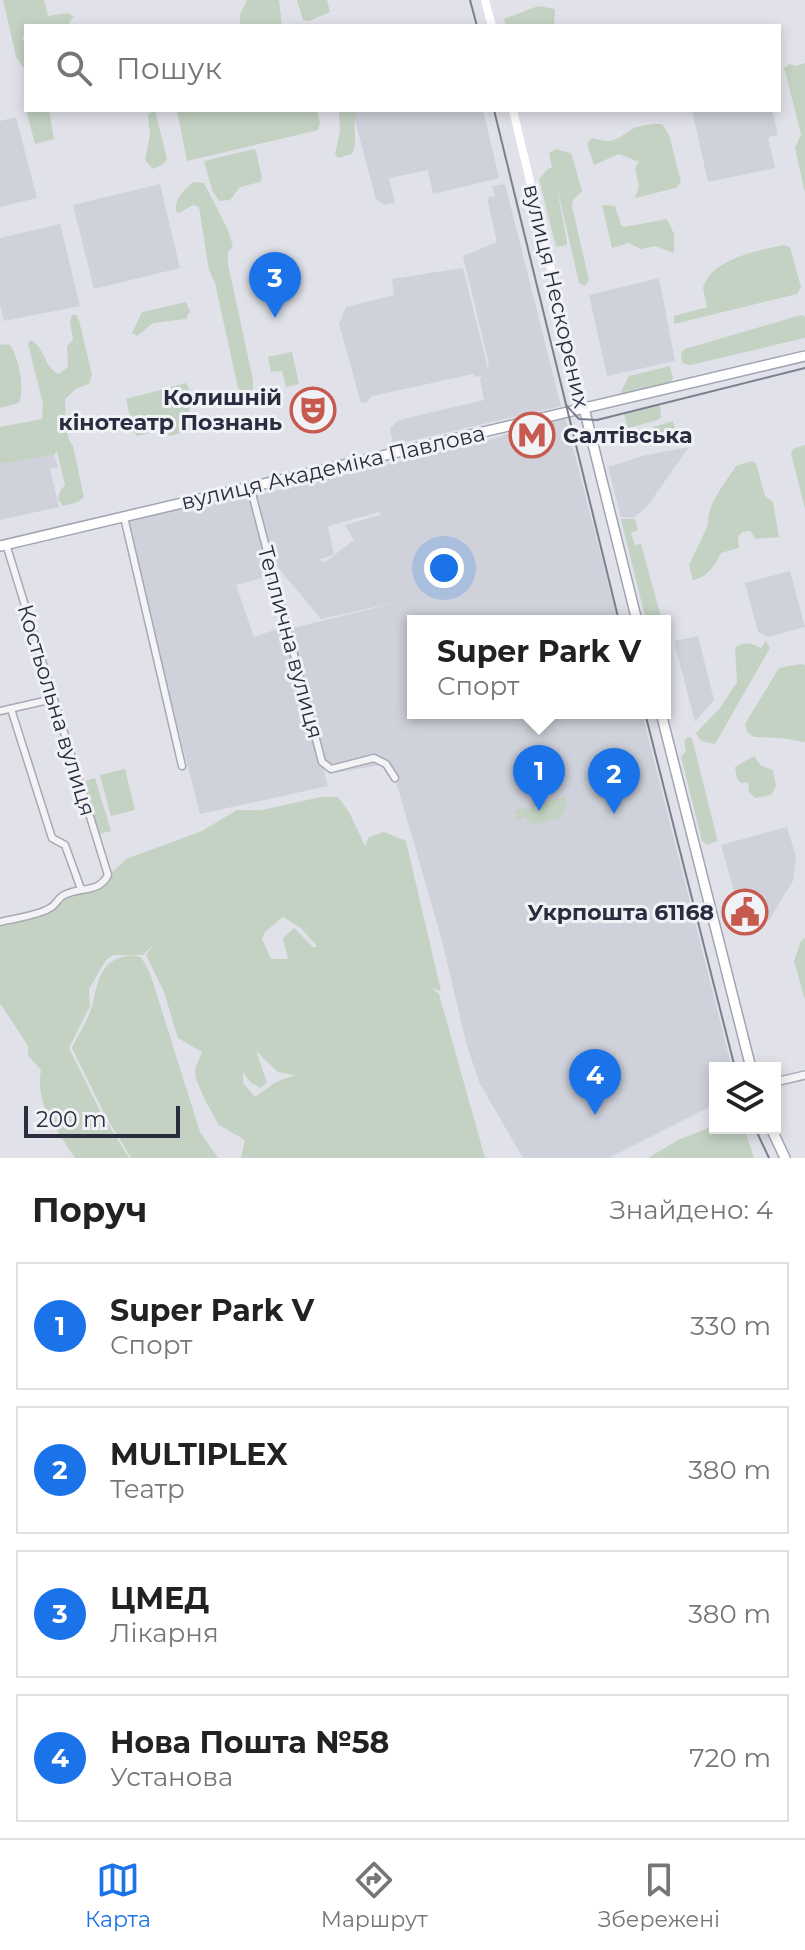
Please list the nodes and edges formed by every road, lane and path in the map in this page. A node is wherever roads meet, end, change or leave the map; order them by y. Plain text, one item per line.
1 (485, 0) edge
2 (491, 24) edge
3 (513, 112) edge
4 (805, 356) edge
5 (584, 408) junction
6 (250, 486) junction
7 (124, 517) junction
8 (3, 545) edge
9 (636, 615) edge
10 (53, 699) junction
11 (11, 709) junction
12 (0, 711) edge
13 (663, 719) edge
14 (182, 766) dead end
15 (395, 778) dead end
16 (81, 889) junction
17 (0, 922) edge
18 (749, 1062) edge
19 (805, 1075) edge
20 (781, 1081) edge
21 (774, 1134) edge
22 (785, 1158) edge

1 - 2 main road
3 - 5 main road, вулиця Нескорених
4 - 5 main road, вулиця Академіка Павлова
5 - 6 main road, вулиця Академіка Павлова
5 - 9 main road, вулиця Нескорених
6 - 7 main road, вулиця Академіка Павлова
6 - 15 street, Теплична вулиця
7 - 8 main road, вулиця Академіка Павлова
7 - 14 street
8 - 10 street, Костьольна вулиця
10 - 11 street
10 - 16 street, Костьольна вулиця
11 - 12 street
11 - 16 street
13 - 18 main road
16 - 17 street
19 - 20 street
21 - 22 main road

